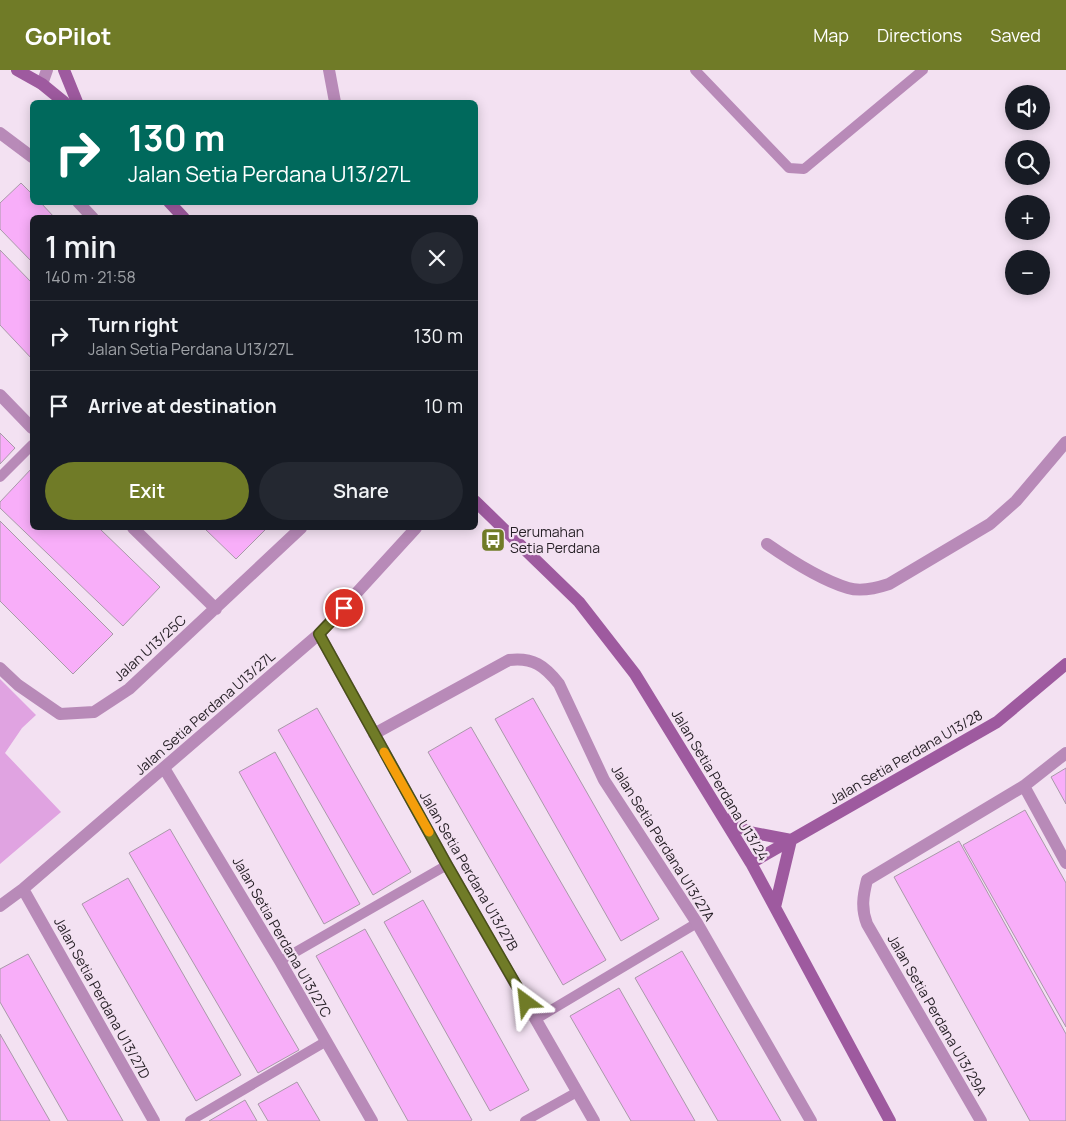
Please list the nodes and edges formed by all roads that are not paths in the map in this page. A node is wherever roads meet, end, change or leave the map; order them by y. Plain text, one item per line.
1 (17, 70) edge
2 (48, 70) edge
3 (64, 70) edge
4 (329, 70) edge
5 (695, 70) edge
6 (923, 70) edge
7 (42, 84) junction
8 (62, 100) edge
9 (76, 100) edge
10 (335, 100) edge
11 (1, 135) edge
12 (30, 156) edge
13 (81, 205) edge
14 (172, 205) edge
15 (91, 215) edge
16 (181, 215) edge
17 (0, 395) edge
18 (30, 426) edge
19 (1066, 442) edge
20 (30, 447) edge
21 (0, 477) edge
22 (478, 504) edge
23 (135, 530) edge
24 (299, 530) edge
25 (414, 530) edge
26 (766, 544) dead end
27 (216, 609) junction
28 (319, 634) junction
29 (1066, 664) edge
30 (0, 668) edge
31 (374, 734) junction
32 (1066, 753) edge
33 (164, 768) junction
34 (1024, 786) junction
35 (724, 818) junction
36 (791, 840) junction
37 (751, 863) junction
38 (1066, 863) edge
39 (447, 865) junction
40 (24, 889) junction
41 (0, 906) edge
42 (775, 907) junction
43 (697, 923) junction
44 (280, 960) junction
45 (536, 1019) junction
46 (325, 1042) junction
47 (577, 1092) junction
48 (154, 1121) edge
49 (190, 1121) edge
50 (372, 1121) edge
51 (526, 1121) edge
52 (594, 1121) edge
53 (811, 1121) edge
54 (890, 1121) edge
55 (981, 1121) edge

1 - 7 street
2 - 7 street
3 - 9 street
4 - 10 street
5 - 6 lane
7 - 8 street
11 - 12 street
13 - 15 street
14 - 16 street
17 - 18 street
19 - 26 street
20 - 21 lane
22 - 35 street, Jalan Setia Perdana U13/24
23 - 27 street
24 - 27 street, Jalan U13/25C
25 - 28 street, Jalan Setia Perdana U13/27L
27 - 30 street, Jalan U13/25C
28 - 31 street, Jalan Setia Perdana U13/27B
28 - 33 street, Jalan Setia Perdana U13/27L
29 - 36 street, Jalan Setia Perdana U13/28
31 - 39 street, Jalan Setia Perdana U13/27B
31 - 43 street, Jalan Setia Perdana U13/27A
32 - 34 street, Jalan Setia Perdana U13/29A
33 - 40 street, Jalan Setia Perdana U13/27L
33 - 44 street, Jalan Setia Perdana U13/27C
34 - 38 street
34 - 55 street, Jalan Setia Perdana U13/29A
35 - 36 street
35 - 37 street, Jalan Setia Perdana U13/24
36 - 37 street, Jalan Setia Perdana U13/28
36 - 42 street
37 - 42 street, Jalan Setia Perdana U13/24
39 - 44 lane
39 - 45 street, Jalan Setia Perdana U13/27B
40 - 41 street, Jalan Setia Perdana U13/27L
40 - 48 street, Jalan Setia Perdana U13/27D
42 - 54 street, Jalan Setia Perdana U13/24
43 - 45 lane
43 - 53 street, Jalan Setia Perdana U13/27A
44 - 46 street, Jalan Setia Perdana U13/27C
45 - 47 street, Jalan Setia Perdana U13/27B
46 - 49 lane
46 - 50 street, Jalan Setia Perdana U13/27C
47 - 51 lane
47 - 52 street, Jalan Setia Perdana U13/27B

